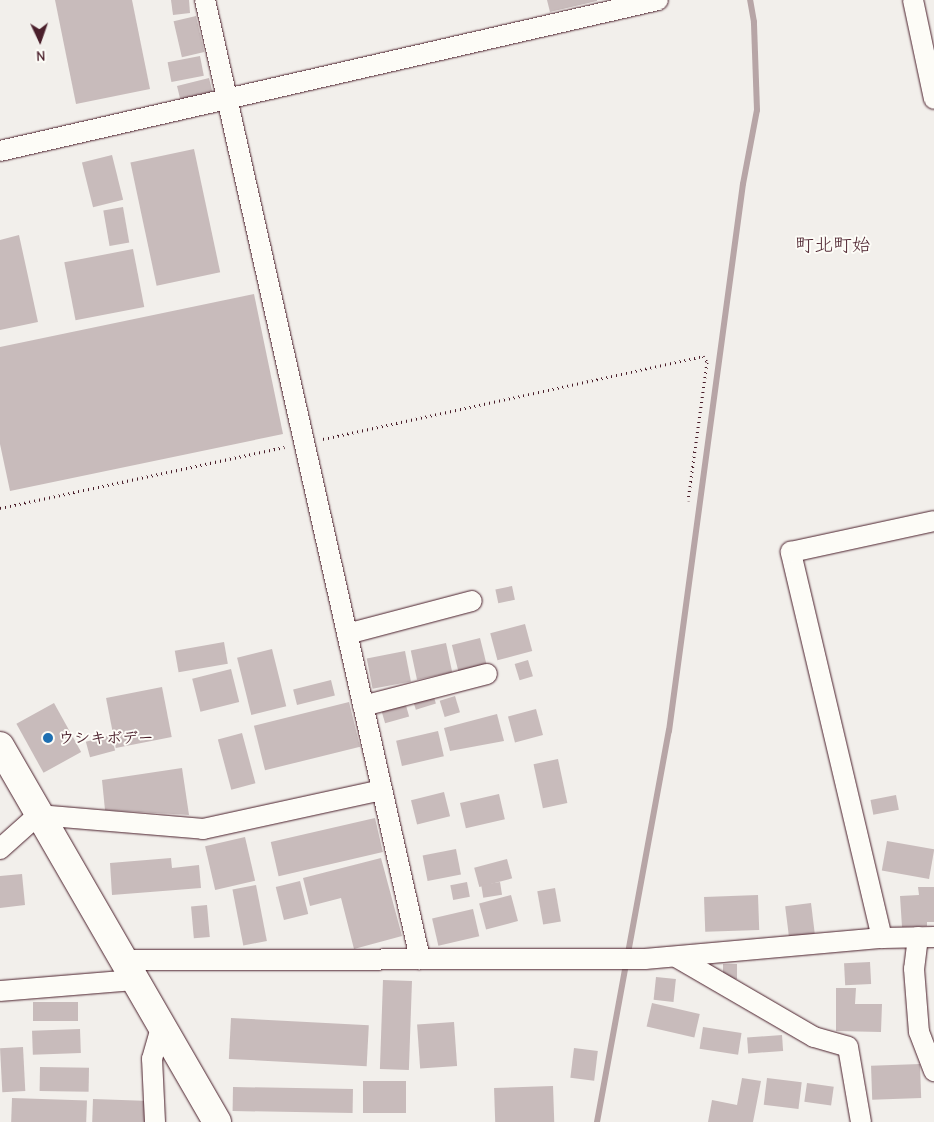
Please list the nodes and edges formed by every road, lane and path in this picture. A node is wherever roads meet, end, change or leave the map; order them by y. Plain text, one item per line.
1 (205, 0) edge
2 (658, 0) edge
3 (913, 0) edge
4 (934, 99) edge
5 (228, 100) junction
6 (0, 151) edge
7 (305, 443) junction
8 (688, 501) dead end
9 (0, 508) edge
10 (934, 521) edge
11 (472, 601) dead end
12 (347, 634) junction
13 (487, 674) dead end
14 (363, 706) junction
15 (0, 746) edge
16 (382, 790) junction
17 (38, 815) junction
18 (0, 849) edge
19 (926, 937) edge
20 (882, 938) junction
21 (678, 958) junction
22 (420, 959) junction
23 (129, 970) junction
24 (0, 991) edge
25 (161, 1027) junction
26 (934, 1071) edge
27 (155, 1122) edge
28 (217, 1122) edge
29 (861, 1122) edge

1 - 5 street
2 - 5 street
3 - 4 street
5 - 6 street
5 - 7 street
7 - 8 path
7 - 9 path
7 - 12 street
10 - 20 street
11 - 12 street
12 - 14 street
13 - 14 street
14 - 16 street
15 - 17 street
16 - 17 street
16 - 22 street
17 - 18 street
17 - 23 street
19 - 20 street
19 - 26 street
20 - 21 street
21 - 22 street
21 - 29 street
22 - 23 street
23 - 24 street
23 - 25 street
25 - 27 street
25 - 28 street

